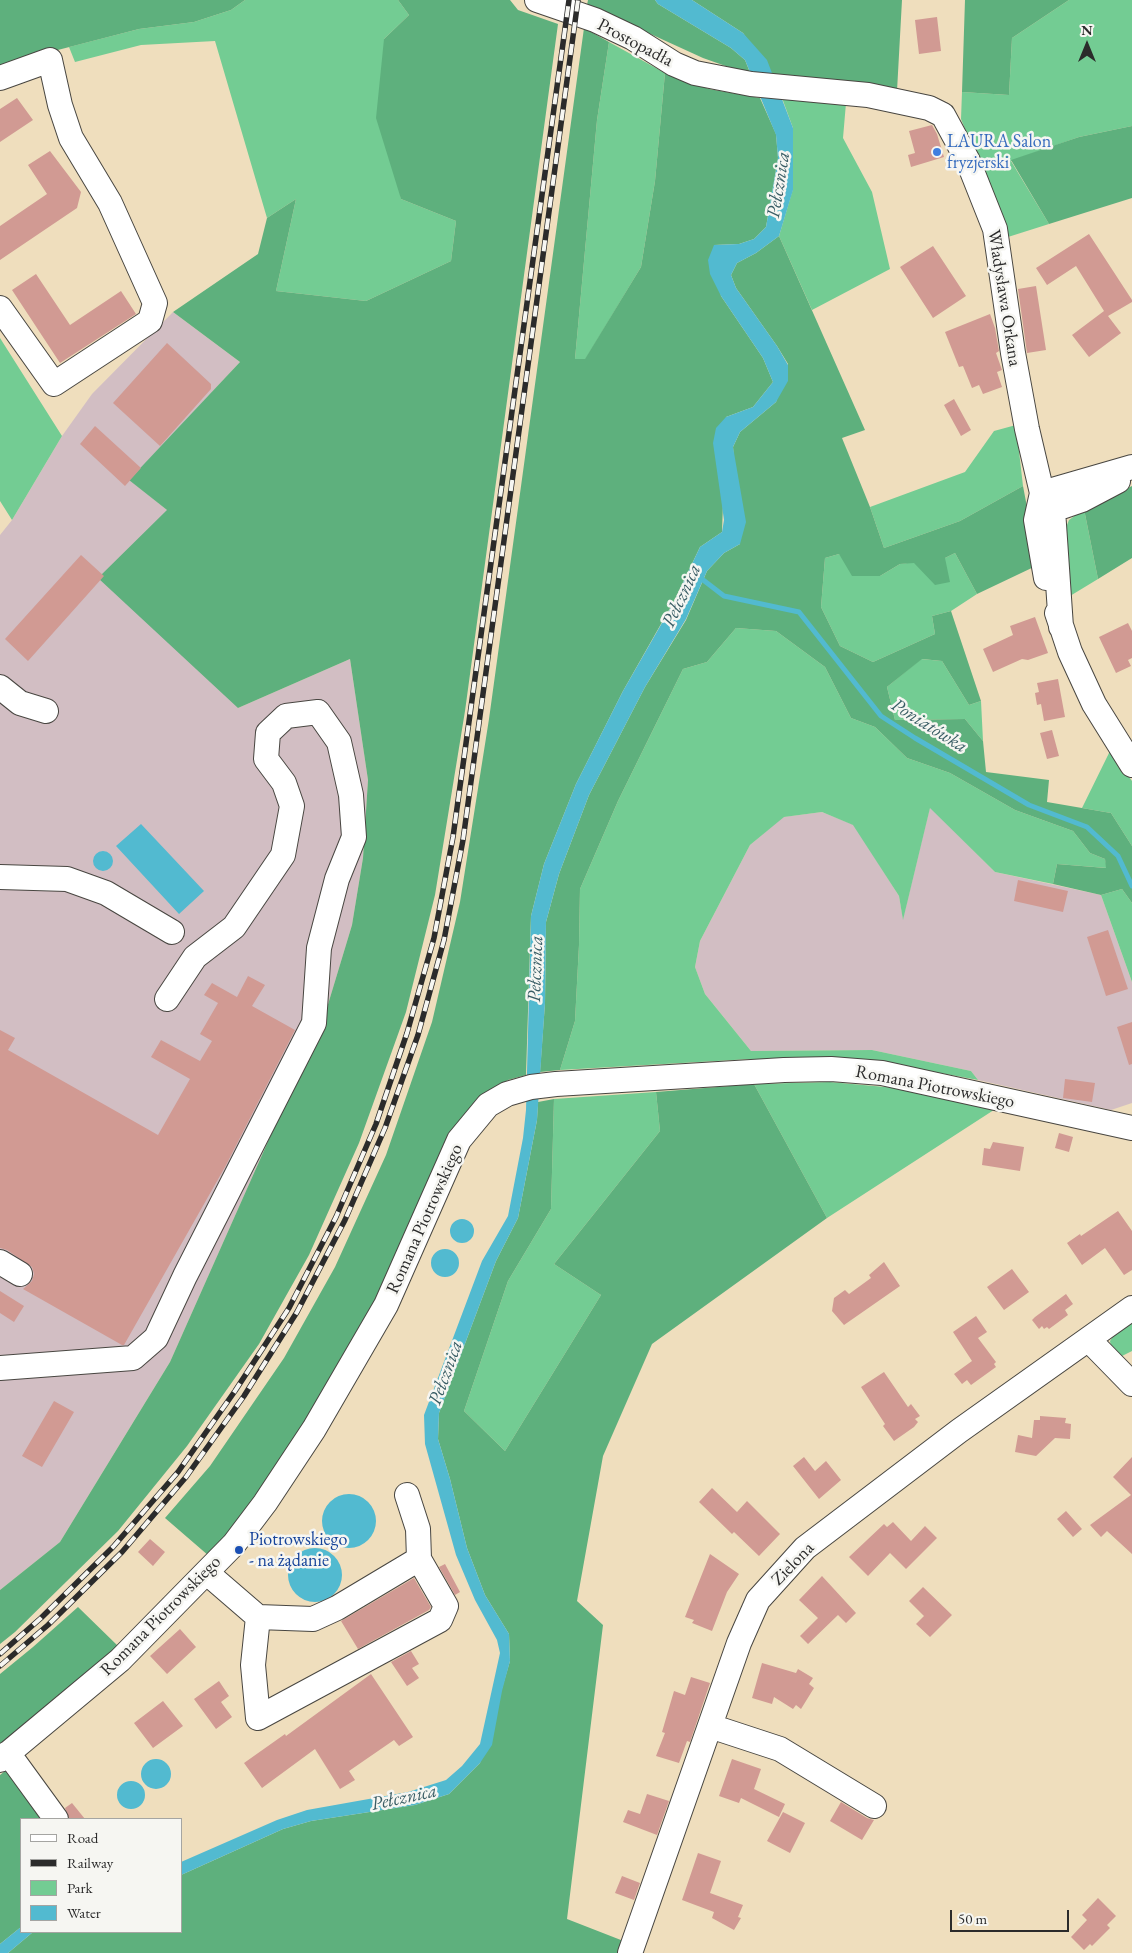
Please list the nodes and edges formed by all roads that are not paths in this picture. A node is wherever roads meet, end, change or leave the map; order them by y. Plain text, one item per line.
1 (537, 0) edge
2 (0, 78) edge
3 (742, 83) joint
4 (0, 308) edge
5 (1132, 467) edge
6 (1132, 473) edge
7 (1048, 501) junction
8 (0, 687) edge
9 (46, 711) dead end
10 (1132, 765) edge
11 (0, 877) edge
12 (172, 932) dead end
13 (167, 999) dead end
14 (1132, 1128) edge
15 (0, 1262) edge
16 (20, 1274) dead end
17 (1132, 1308) edge
18 (1089, 1340) junction
19 (0, 1368) edge
20 (1132, 1384) edge
21 (407, 1495) dead end
22 (419, 1559) junction
23 (207, 1572) junction
24 (258, 1617) junction
25 (710, 1726) junction
26 (4, 1756) edge
27 (874, 1806) dead end
28 (55, 1818) edge
29 (630, 1953) edge

1 - 3 street, Prostopadła
2 - 4 street
3 - 7 street, Władysława Orkana
5 - 7 street
6 - 7 street
7 - 10 street, Władysława Orkana
8 - 9 street
11 - 12 street
13 - 19 street
14 - 23 street, Romana Piotrowskiego
15 - 16 street
17 - 18 street, Zielona
18 - 20 street
18 - 25 street, Zielona
21 - 22 street
22 - 24 street
22 - 24 street
23 - 24 street
23 - 26 street, Romana Piotrowskiego
25 - 27 street
25 - 29 street, Zielona
26 - 28 street

